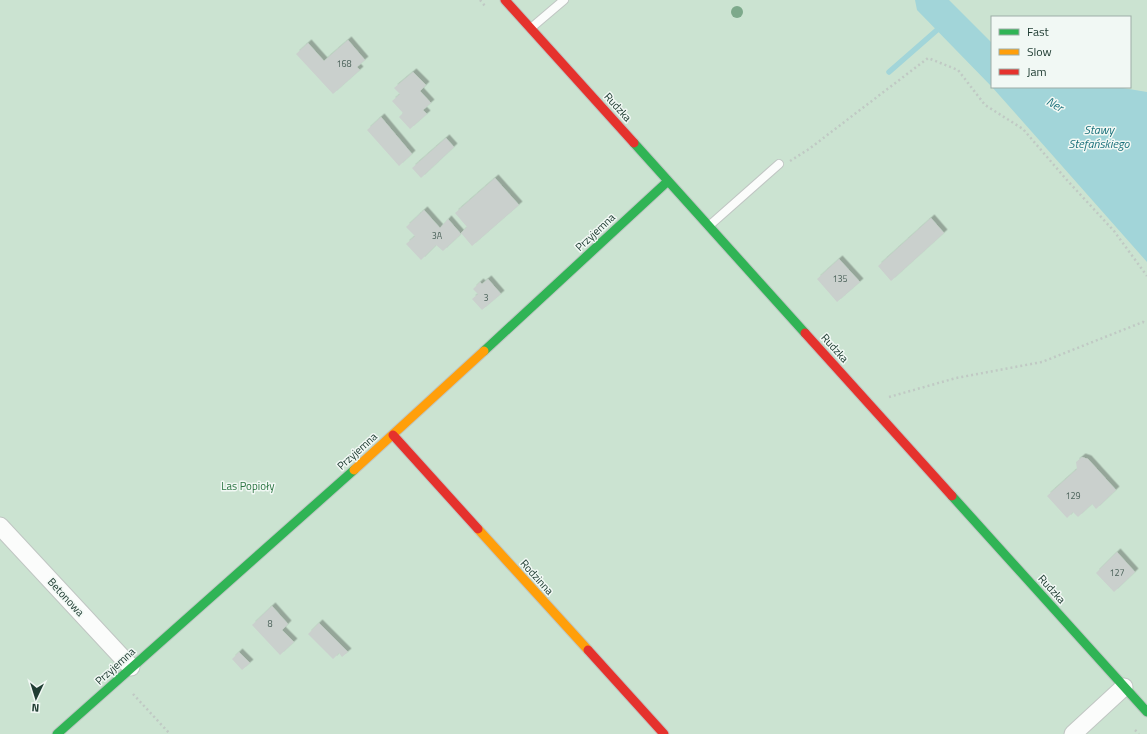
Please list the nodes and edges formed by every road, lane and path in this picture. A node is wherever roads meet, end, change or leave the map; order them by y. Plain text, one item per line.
1 (506, 0) edge
2 (564, 0) edge
3 (531, 28) junction
4 (780, 164) joint
5 (668, 180) junction
6 (709, 226) junction
7 (1147, 276) edge
8 (1147, 323) edge
9 (869, 403) junction
10 (393, 435) junction
11 (0, 526) edge
12 (125, 673) junction
13 (1124, 687) junction
14 (1147, 712) edge
15 (57, 734) edge
16 (170, 734) edge
17 (664, 734) edge
18 (1073, 734) edge

1 - 3 street, Rudzka
2 - 3 lane
3 - 5 street, Rudzka
4 - 6 lane
4 - 7 path
5 - 6 street, Rudzka
5 - 10 street, Przyjemna
6 - 9 street, Rudzka
8 - 9 path
9 - 13 street, Rudzka
10 - 12 street, Przyjemna
10 - 17 street, Rodzinna
11 - 12 street, Betonowa
12 - 15 street, Przyjemna
12 - 16 path
13 - 14 street, Rudzka
13 - 18 street

